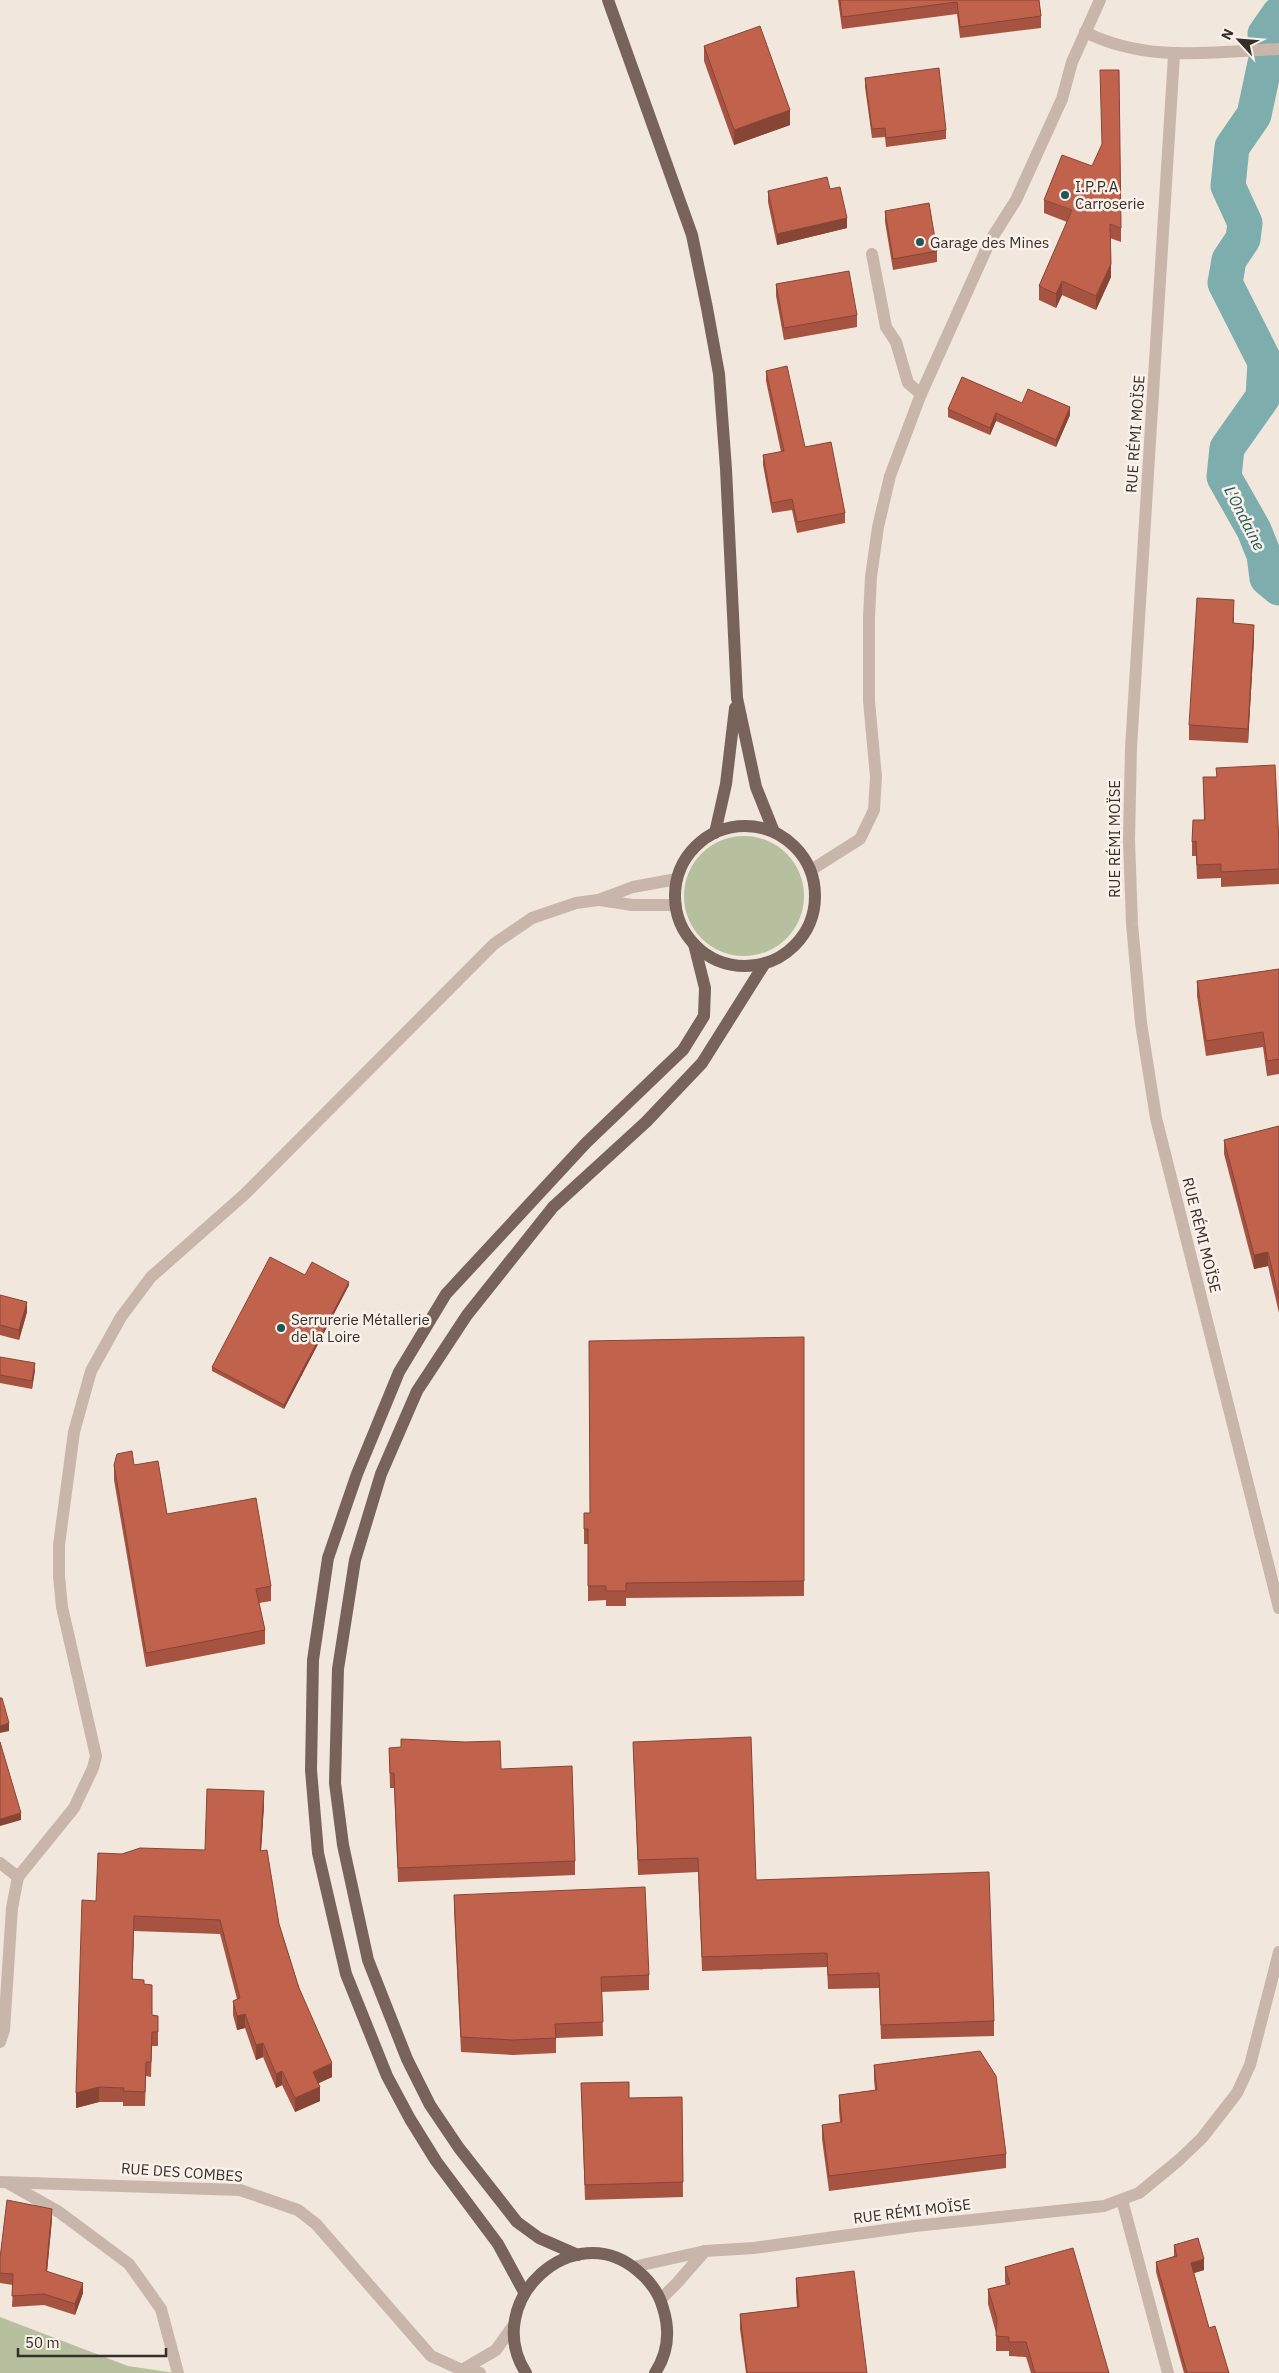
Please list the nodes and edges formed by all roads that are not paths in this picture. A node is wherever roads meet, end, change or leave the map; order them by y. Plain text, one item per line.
1 (608, 0) edge
2 (1100, 0) edge
3 (1085, 32) junction
4 (1279, 49) edge
5 (1174, 55) junction
6 (872, 254) dead end
7 (921, 394) junction
8 (737, 698) junction
9 (774, 832) junction
10 (714, 833) junction
11 (810, 870) junction
12 (677, 879) junction
13 (598, 900) junction
14 (676, 905) junction
15 (694, 944) junction
16 (765, 963) junction
17 (1279, 1608) edge
18 (0, 1863) edge
19 (18, 1877) junction
20 (1279, 1952) edge
21 (0, 2042) edge
22 (4, 2182) edge
23 (1122, 2200) junction
24 (705, 2252) junction
25 (578, 2255) junction
26 (633, 2267) junction
27 (524, 2292) junction
28 (661, 2298) junction
29 (513, 2326) junction
30 (462, 2370) junction
31 (660, 2370) edge
32 (178, 2373) edge
33 (480, 2373) edge
34 (526, 2373) edge
35 (1168, 2373) edge

1 - 8 main road
2 - 3 street
3 - 5 street
3 - 7 street
4 - 5 street
5 - 17 street, RUE RÉMI MOÏSE
6 - 7 street
7 - 11 street
8 - 9 main road
8 - 10 main road
9 - 10 main road
9 - 11 main road
10 - 12 main road
11 - 16 main road
12 - 13 street
12 - 14 main road
13 - 14 street
13 - 19 street
14 - 15 main road
15 - 16 main road
15 - 27 main road
16 - 25 main road
18 - 19 street
19 - 21 street
20 - 23 street, RUE RÉMI MOÏSE
22 - 30 street, RUE DES COMBES
22 - 32 street, RUE DES COMBES
23 - 24 street, RUE RÉMI MOÏSE
23 - 35 street
24 - 26 street, RUE RÉMI MOÏSE
24 - 28 street
25 - 26 main road
25 - 27 main road
26 - 28 main road
27 - 29 main road
28 - 31 main road
29 - 30 street
29 - 34 main road
30 - 33 street, RUE DES COMBES

